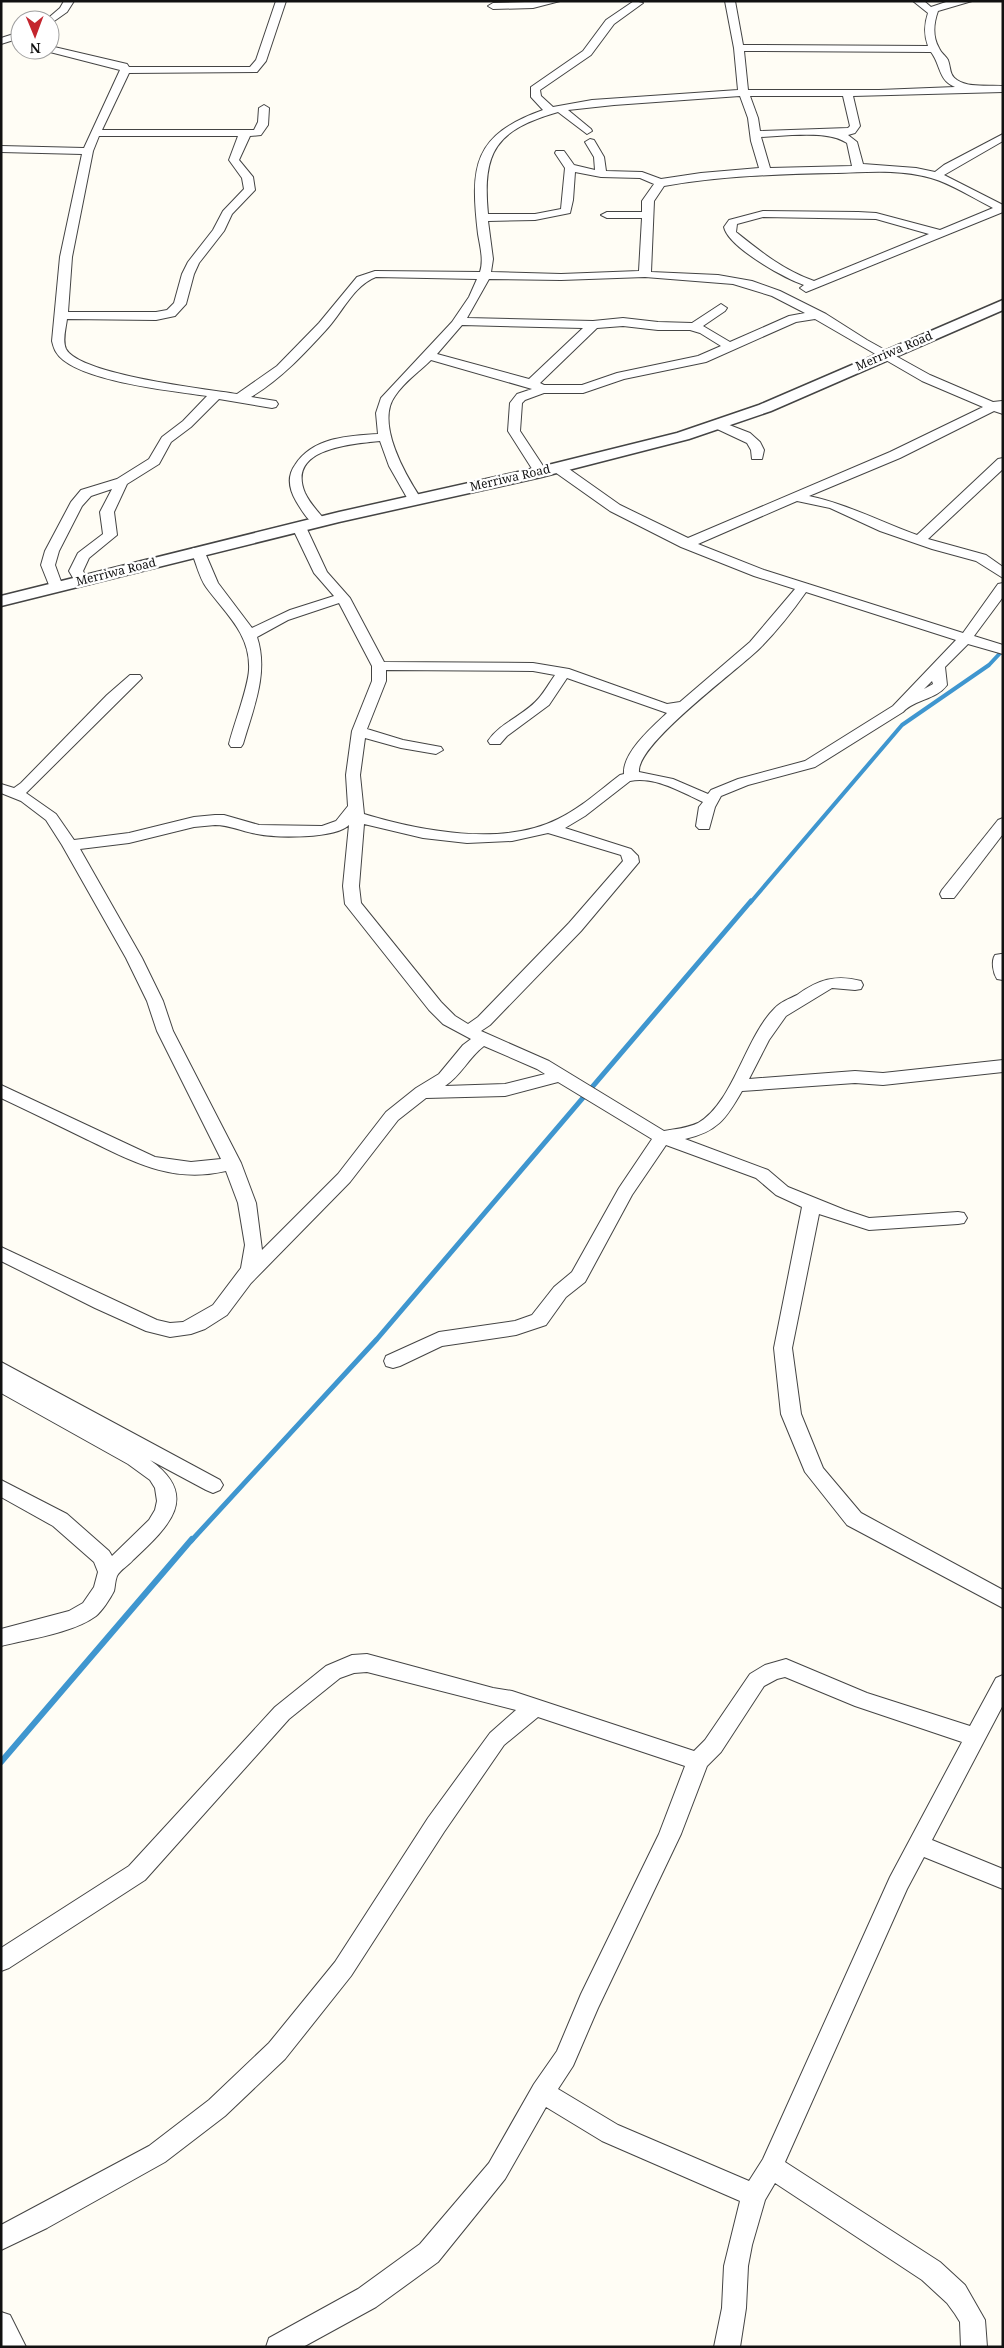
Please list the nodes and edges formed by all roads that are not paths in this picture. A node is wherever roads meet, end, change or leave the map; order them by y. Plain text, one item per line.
1 (69, 1) edge
2 (281, 1) edge
3 (555, 1) edge
4 (730, 1) edge
5 (918, 1) edge
6 (967, 1) edge
7 (638, 3) dead end
8 (494, 5) edge
9 (932, 12) junction
10 (60, 13) edge
11 (739, 48) junction
12 (934, 49) junction
13 (60, 51) edge
14 (125, 70) junction
15 (986, 89) junction
16 (1003, 89) edge
17 (744, 93) junction
18 (847, 93) junction
19 (264, 108) dead end
20 (555, 110) junction
21 (96, 133) junction
22 (834, 133) junction
23 (246, 134) junction
24 (756, 134) junction
25 (1003, 137) edge
26 (1, 149) edge
27 (88, 151) junction
28 (560, 153) dead end
29 (570, 168) junction
30 (870, 169) junction
31 (765, 172) junction
32 (601, 174) junction
33 (937, 176) junction
34 (660, 183) junction
35 (1002, 208) edge
36 (607, 215) dead end
37 (648, 215) junction
38 (482, 218) junction
39 (939, 233) junction
40 (483, 274) junction
41 (645, 274) junction
42 (815, 285) junction
43 (781, 295) junction
44 (1003, 304) edge
45 (721, 308) dead end
46 (62, 315) junction
47 (816, 315) junction
48 (458, 322) junction
49 (593, 325) junction
50 (695, 326) junction
51 (731, 348) junction
52 (884, 355) junction
53 (429, 356) junction
54 (537, 387) junction
55 (215, 395) junction
56 (238, 399) junction
57 (272, 404) dead end
58 (999, 406) edge
59 (719, 425) junction
60 (384, 437) junction
61 (757, 456) dead end
62 (1003, 462) edge
63 (557, 467) junction
64 (541, 472) junction
65 (122, 482) junction
66 (798, 498) junction
67 (415, 500) junction
68 (319, 522) junction
69 (299, 527) junction
70 (920, 539) junction
71 (686, 544) junction
72 (198, 551) junction
73 (1003, 574) edge
74 (81, 580) junction
75 (56, 587) junction
76 (803, 587) junction
77 (1003, 588) edge
78 (343, 598) junction
79 (1, 601) edge
80 (250, 636) junction
81 (966, 638) junction
82 (997, 648) edge
83 (379, 666) junction
84 (564, 672) junction
85 (135, 678) dead end
86 (685, 705) junction
87 (359, 731) junction
88 (495, 741) dead end
89 (236, 744) dead end
90 (436, 750) dead end
91 (632, 775) junction
92 (8, 791) edge
93 (710, 800) junction
94 (356, 812) junction
95 (1003, 823) edge
96 (704, 826) dead end
97 (549, 828) junction
98 (70, 845) junction
99 (948, 894) dead end
100 (855, 985) dead end
101 (476, 1035) junction
102 (1003, 1066) edge
103 (559, 1076) junction
104 (737, 1086) junction
105 (1, 1091) edge
106 (422, 1092) junction
107 (662, 1137) junction
108 (232, 1163) junction
109 (812, 1203) junction
110 (958, 1218) dead end
111 (1, 1253) edge
112 (244, 1280) junction
113 (393, 1361) dead end
114 (1, 1369) edge
115 (1, 1384) edge
116 (213, 1485) dead end
117 (1, 1488) edge
118 (108, 1572) junction
119 (1003, 1600) edge
120 (1, 1638) edge
121 (1003, 1684) edge
122 (535, 1707) junction
123 (975, 1737) junction
124 (698, 1761) junction
125 (919, 1845) junction
126 (1003, 1879) edge
127 (1, 1961) edge
128 (542, 2092) junction
129 (771, 2167) junction
130 (754, 2195) junction
131 (1, 2238) edge
132 (1, 2324) edge
133 (14, 2347) edge
134 (278, 2347) edge
135 (727, 2347) edge
136 (974, 2347) edge

1 - 10 street
2 - 14 street
3 - 8 street
4 - 11 street
5 - 9 street
6 - 9 street
7 - 20 street
9 - 12 street
11 - 12 street
11 - 17 street
12 - 15 street
13 - 14 street
14 - 21 street
15 - 16 street
15 - 18 street
17 - 18 street
17 - 20 street
17 - 24 street
18 - 22 street
19 - 23 street
20 - 32 street
20 - 38 street
21 - 23 street
21 - 27 street
22 - 24 street
22 - 30 street
23 - 46 street
24 - 31 street
25 - 33 street
26 - 27 street
27 - 46 street
28 - 29 street
29 - 32 street
29 - 38 street
30 - 31 street
30 - 33 street
31 - 34 street
32 - 34 street
33 - 35 street
34 - 37 street
35 - 39 street
36 - 37 street
37 - 41 street
38 - 40 street
39 - 42 street
39 - 42 street
40 - 41 street
40 - 48 street
40 - 56 street
41 - 43 street
42 - 43 street
43 - 47 street
44 - 52 street, Merriwa Road
45 - 50 street
46 - 55 street
47 - 51 street
47 - 52 street
48 - 49 street
48 - 53 street
49 - 50 street
49 - 54 street
50 - 51 street
51 - 54 street
52 - 58 street
52 - 59 street, Merriwa Road
53 - 54 street
53 - 60 street
54 - 64 street
55 - 56 street
55 - 65 street
56 - 57 street
58 - 66 street
59 - 61 street
59 - 63 street, Merriwa Road
60 - 67 street
60 - 68 street
62 - 70 street
63 - 64 street, Merriwa Road
63 - 71 street
64 - 67 street, Merriwa Road
65 - 74 street
65 - 75 street
66 - 70 street
66 - 71 street
67 - 68 street, Merriwa Road
68 - 69 street, Merriwa Road
69 - 72 street, Merriwa Road
69 - 78 street
70 - 73 street
71 - 76 street
72 - 74 street, Merriwa Road
72 - 80 street
74 - 75 street, Merriwa Road
75 - 79 street, Merriwa Road
76 - 81 street
76 - 86 street
77 - 81 street
78 - 80 street
78 - 83 street
80 - 89 street
81 - 82 street
81 - 93 street
83 - 84 street
83 - 87 street
84 - 86 street
84 - 88 street
85 - 92 street
86 - 91 street
87 - 90 street
87 - 94 street
91 - 93 street
91 - 97 street
92 - 98 street
93 - 96 street
94 - 97 street
94 - 98 street
94 - 101 street
95 - 99 street
97 - 101 street
98 - 108 street
100 - 104 street
101 - 103 street
101 - 106 street
102 - 104 street
103 - 106 street
103 - 107 street
104 - 107 street
105 - 108 street
106 - 112 street
107 - 109 street
107 - 113 street
108 - 112 street
109 - 110 street
109 - 119 street
111 - 112 street
114 - 116 street
115 - 118 street
117 - 118 street
118 - 120 street
121 - 123 street
122 - 124 street
122 - 127 street
122 - 131 street
123 - 124 street
123 - 125 street
124 - 128 street
125 - 126 street
125 - 129 street
128 - 130 street
128 - 134 street
129 - 130 street
129 - 136 street
130 - 135 street
132 - 133 street

